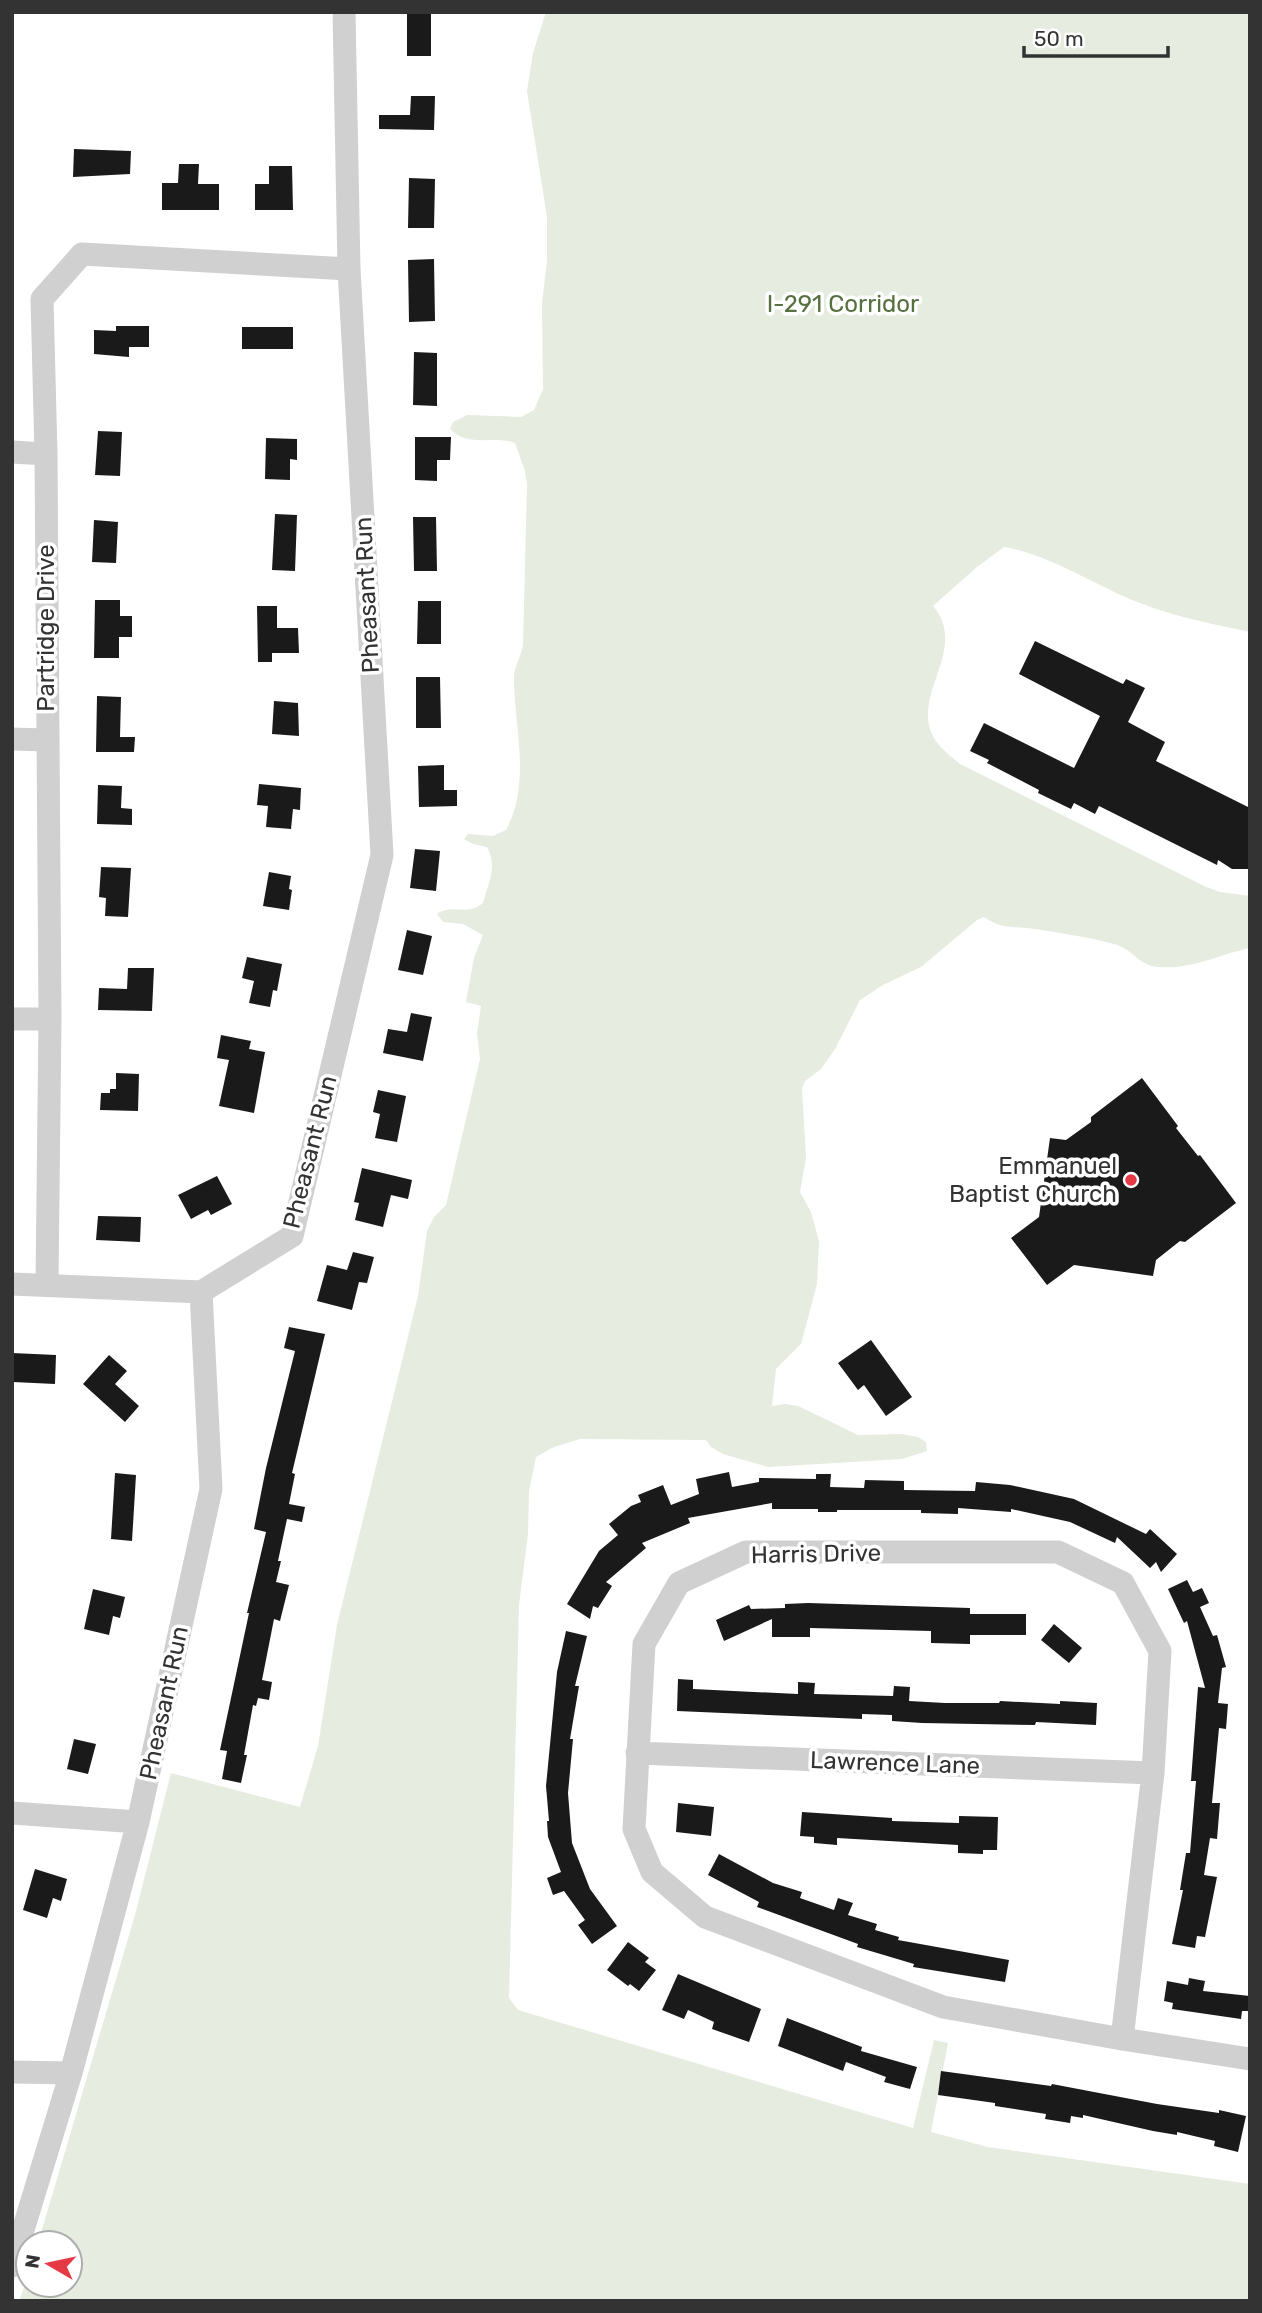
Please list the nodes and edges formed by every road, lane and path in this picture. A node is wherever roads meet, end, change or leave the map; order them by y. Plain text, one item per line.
1 (344, 12) edge
2 (349, 270) junction
3 (12, 452) edge
4 (46, 454) junction
5 (12, 739) edge
6 (46, 740) junction
7 (12, 1019) edge
8 (50, 1019) junction
9 (12, 1284) edge
10 (47, 1284) junction
11 (201, 1292) junction
12 (637, 1753) junction
13 (1153, 1773) junction
14 (12, 1813) edge
15 (138, 1822) junction
16 (1122, 2039) junction
17 (1250, 2059) edge
18 (12, 2072) edge
19 (71, 2073) junction
20 (12, 2266) edge

1 - 2 street, Pheasant Run
2 - 4 street, Partridge Drive
2 - 11 street, Pheasant Run
3 - 4 street
4 - 6 street, Partridge Drive
5 - 6 street
6 - 8 street, Partridge Drive
7 - 8 street
8 - 10 street, Partridge Drive
9 - 10 street
10 - 11 street
11 - 15 street, Pheasant Run
12 - 13 street, Lawrence Lane
12 - 13 street, Harris Drive
12 - 16 street, Harris Drive
13 - 16 street, Harris Drive
14 - 15 street
15 - 19 street, Pheasant Run
16 - 17 street, Harris Drive
18 - 19 street
19 - 20 street, Pheasant Run

